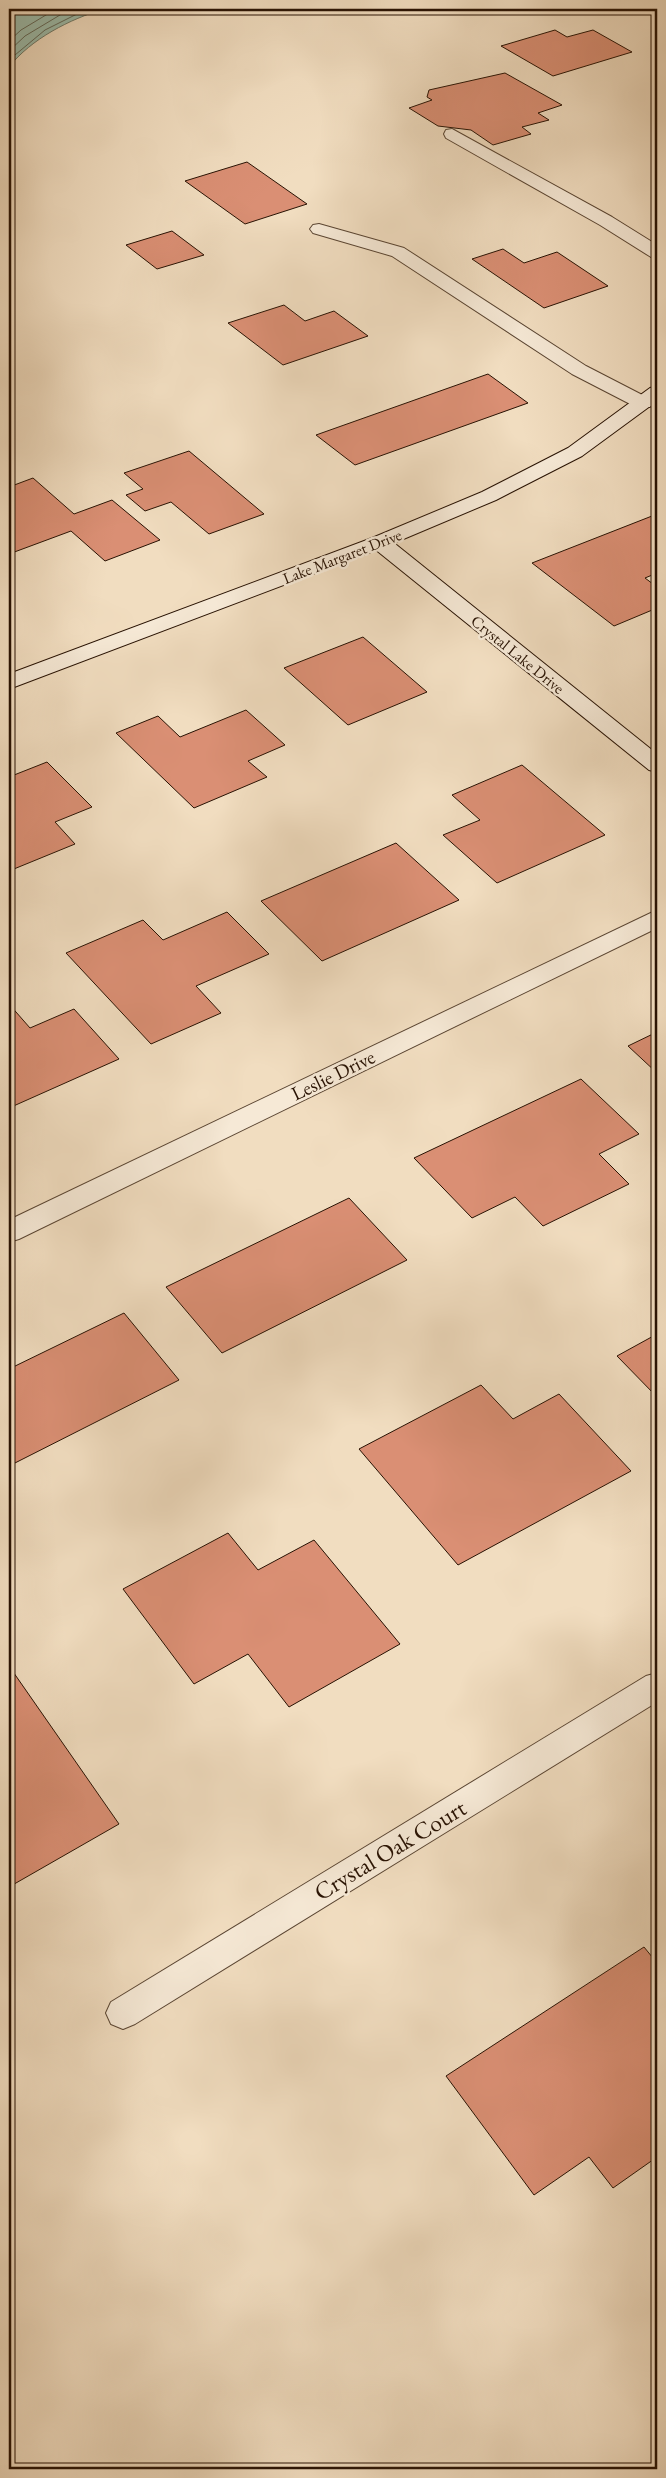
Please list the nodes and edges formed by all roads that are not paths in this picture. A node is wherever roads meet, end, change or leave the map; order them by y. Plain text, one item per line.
1 (452, 134) dead end
2 (319, 230) dead end
3 (657, 253) edge
4 (650, 398) edge
5 (379, 542) junction
6 (9, 682) edge
7 (657, 765) edge
8 (657, 918) edge
9 (9, 1232) edge
10 (657, 1686) edge
11 (123, 2013) dead end

1 - 3 street
2 - 4 street
4 - 5 street, Lake Margaret Drive
5 - 6 street, Lake Margaret Drive
5 - 7 street, Crystal Lake Drive
8 - 9 street, Leslie Drive
10 - 11 street, Crystal Oak Court

